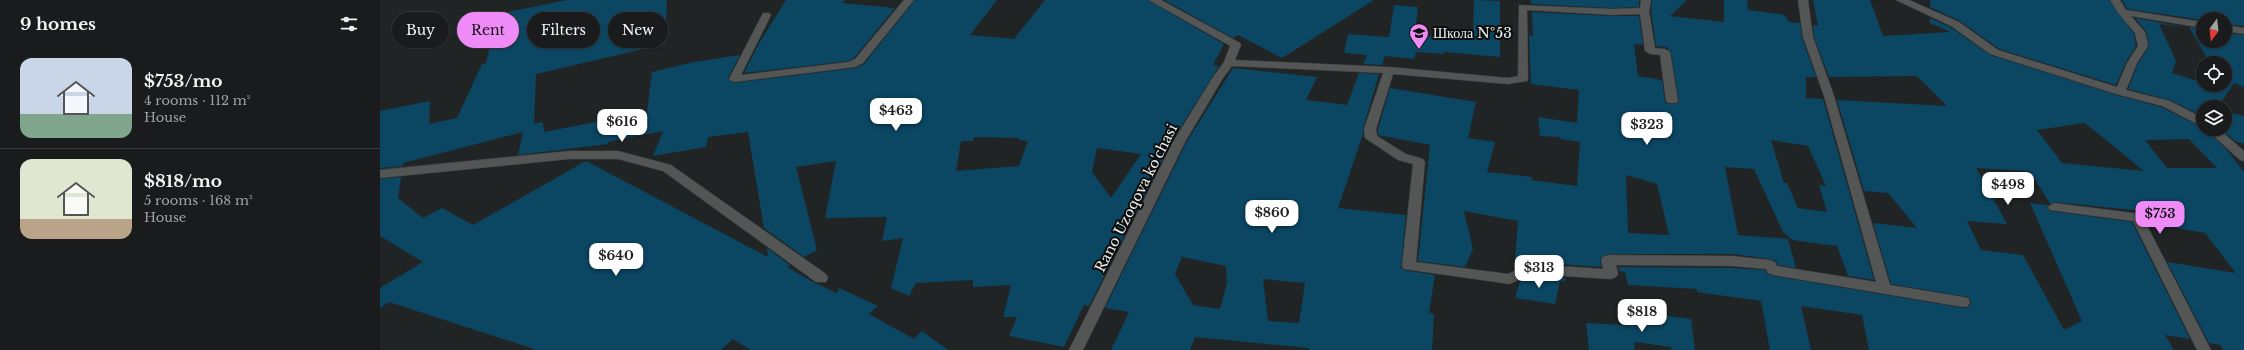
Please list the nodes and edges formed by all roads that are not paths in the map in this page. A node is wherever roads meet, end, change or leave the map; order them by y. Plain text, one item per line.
1 (909, 0) edge
2 (1154, 0) edge
3 (1646, 0) edge
4 (1803, 0) edge
5 (1901, 0) edge
6 (2115, 0) edge
7 (1523, 4) edge
8 (1644, 11) junction
9 (2122, 12) junction
10 (766, 15) dead end
11 (2196, 24) edge
12 (2232, 29) edge
13 (2244, 31) edge
14 (1229, 63) junction
15 (1389, 70) junction
16 (2120, 92) junction
17 (1672, 101) dead end
18 (2196, 119) edge
19 (2220, 136) edge
20 (2244, 156) edge
21 (380, 174) edge
22 (2054, 207) dead end
23 (821, 278) dead end
24 (1885, 289) junction
25 (1963, 302) dead end
26 (1076, 350) edge
27 (2204, 350) edge

1 - 10 street
2 - 14 street, Rano Uzoqova ko'chasi
3 - 8 street
4 - 24 street
5 - 16 street
6 - 9 street
7 - 8 street
7 - 15 street
8 - 17 street
9 - 11 street
9 - 16 street
12 - 13 street
14 - 15 street
14 - 26 street, Rano Uzoqova ko'chasi
15 - 24 street
16 - 18 street
19 - 20 street
21 - 23 street
22 - 27 street
24 - 25 street

